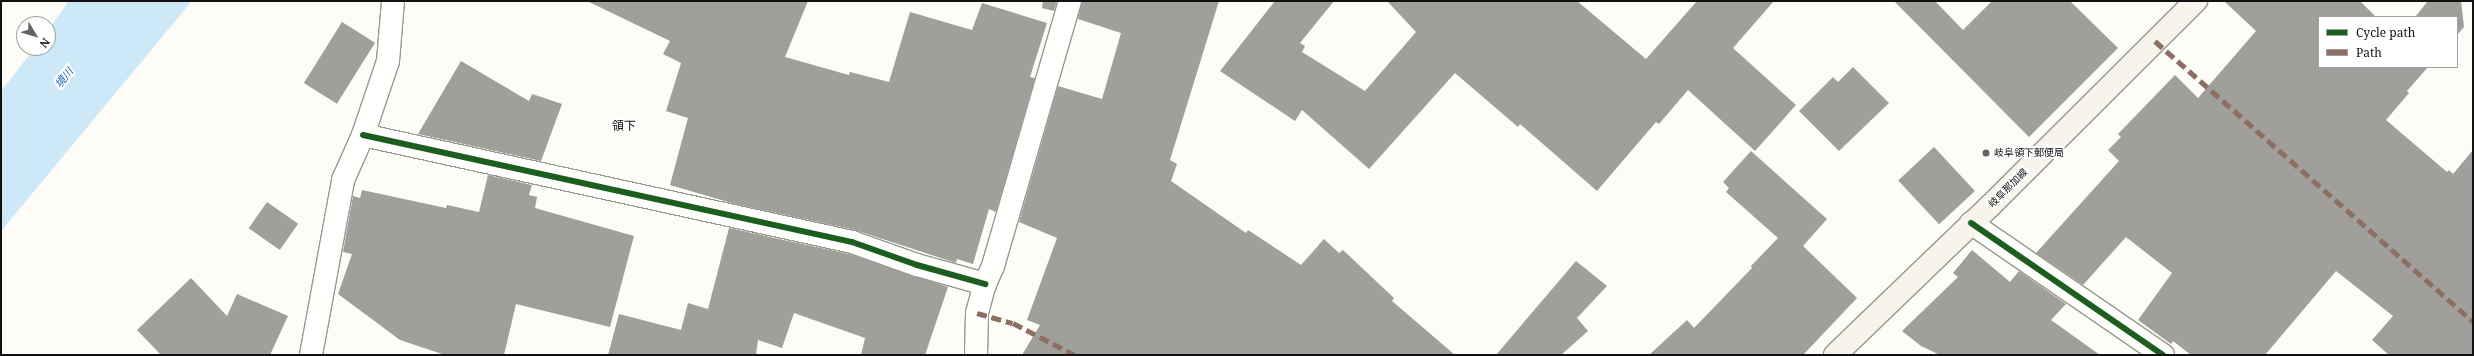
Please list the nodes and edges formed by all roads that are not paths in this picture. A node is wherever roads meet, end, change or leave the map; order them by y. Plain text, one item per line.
1 (393, 1) edge
2 (1070, 1) edge
3 (2196, 1) edge
4 (363, 135) junction
5 (1972, 223) junction
6 (985, 284) junction
7 (311, 355) edge
8 (976, 355) edge
9 (1835, 355) edge
10 (2163, 355) edge

1 - 4 street
2 - 6 street
3 - 5 main road, 岐阜那加線
4 - 6 street
4 - 7 street
5 - 9 main road, 岐阜那加線
5 - 10 street
6 - 8 street

